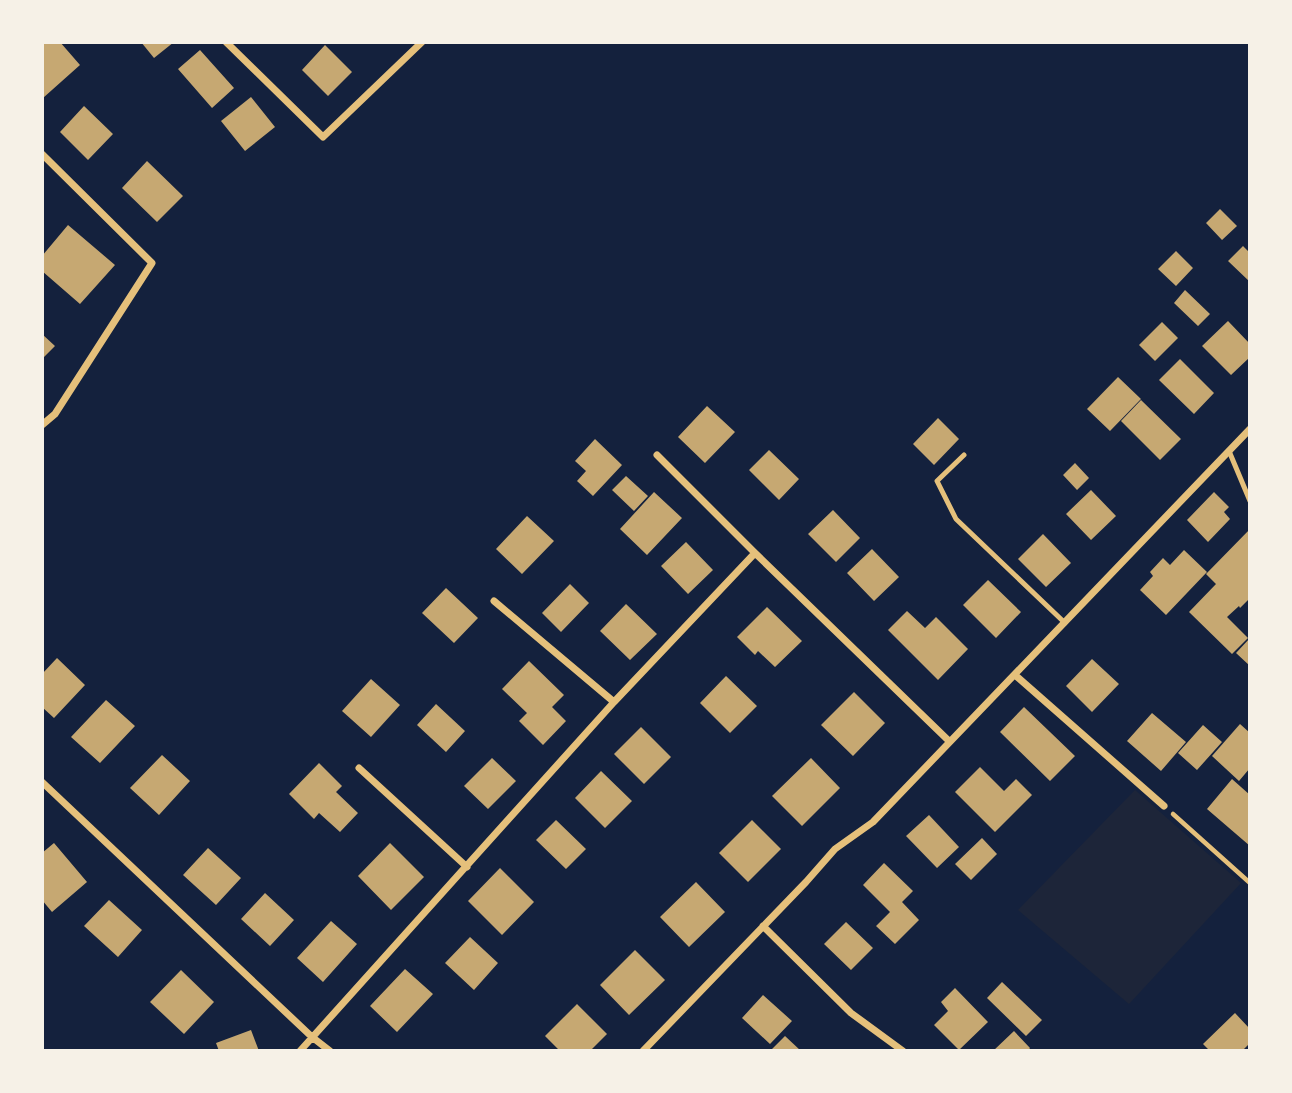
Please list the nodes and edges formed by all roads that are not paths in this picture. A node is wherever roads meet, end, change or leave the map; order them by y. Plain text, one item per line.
1 (226, 42) edge
2 (422, 42) edge
3 (42, 153) edge
4 (42, 425) edge
5 (1250, 429) edge
6 (1229, 451) junction
7 (657, 454) dead end
8 (964, 455) dead end
9 (1250, 501) edge
10 (755, 553) junction
11 (494, 601) dead end
12 (1065, 623) junction
13 (1015, 674) junction
14 (614, 702) junction
15 (949, 741) junction
16 (359, 768) dead end
17 (42, 782) edge
18 (1164, 806) road end
19 (467, 867) junction
20 (763, 926) junction
21 (313, 1037) junction
22 (300, 1051) edge
23 (330, 1051) edge
24 (643, 1051) edge
25 (903, 1051) edge

1 - 2 street
3 - 4 street
5 - 6 street
6 - 9 lane
6 - 12 street
7 - 10 street
8 - 12 lane
10 - 14 street
10 - 15 street
11 - 14 street
12 - 13 street
13 - 15 street
13 - 18 street
14 - 19 street
15 - 20 street
16 - 19 street
17 - 21 street
19 - 21 street
20 - 24 street
20 - 25 street
21 - 22 street
21 - 23 street

